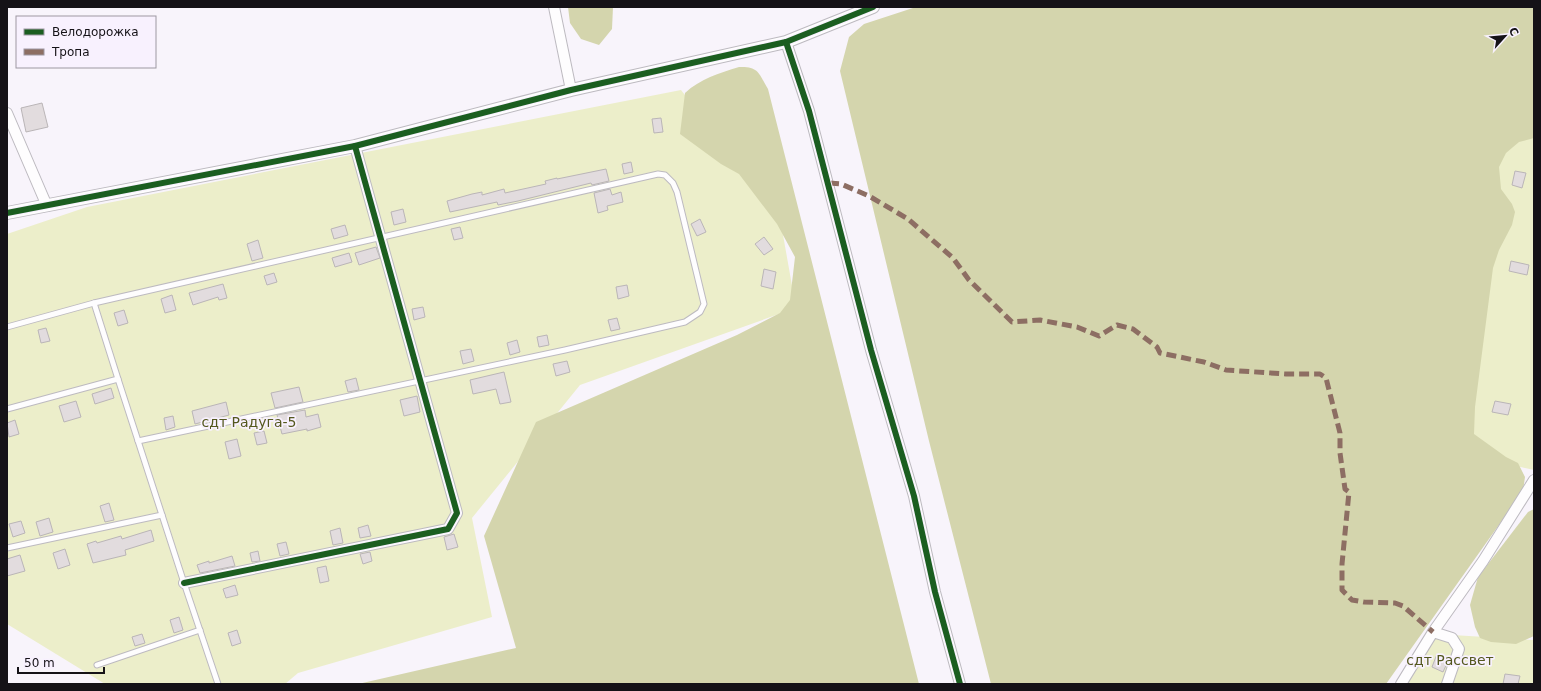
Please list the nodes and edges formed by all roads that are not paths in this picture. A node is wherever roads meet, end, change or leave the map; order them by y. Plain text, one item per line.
1 (554, 7) edge
2 (873, 7) edge
3 (786, 42) junction
4 (570, 90) junction
5 (7, 113) edge
6 (355, 146) junction
7 (47, 206) junction
8 (7, 213) edge
9 (380, 236) junction
10 (94, 303) junction
11 (7, 327) edge
12 (118, 379) junction
13 (420, 381) junction
14 (7, 409) edge
15 (138, 441) junction
16 (1534, 480) edge
17 (162, 515) junction
18 (7, 548) edge
19 (184, 583) junction
20 (200, 630) junction
21 (1433, 632) junction
22 (97, 666) dead end
23 (218, 684) edge
24 (960, 684) edge
25 (1401, 684) edge
26 (1447, 684) edge

1 - 4 street
2 - 3 street
3 - 4 street
3 - 24 street
4 - 6 street
5 - 7 street
6 - 7 street
6 - 9 street
7 - 8 street
9 - 10 lane
9 - 13 street
9 - 13 lane
10 - 11 lane
10 - 12 lane
12 - 14 lane
12 - 15 lane
13 - 15 lane
13 - 19 street
15 - 17 lane
16 - 21 street
17 - 18 lane
17 - 19 lane
19 - 20 lane
20 - 22 lane
20 - 23 lane
21 - 25 street
21 - 26 street

